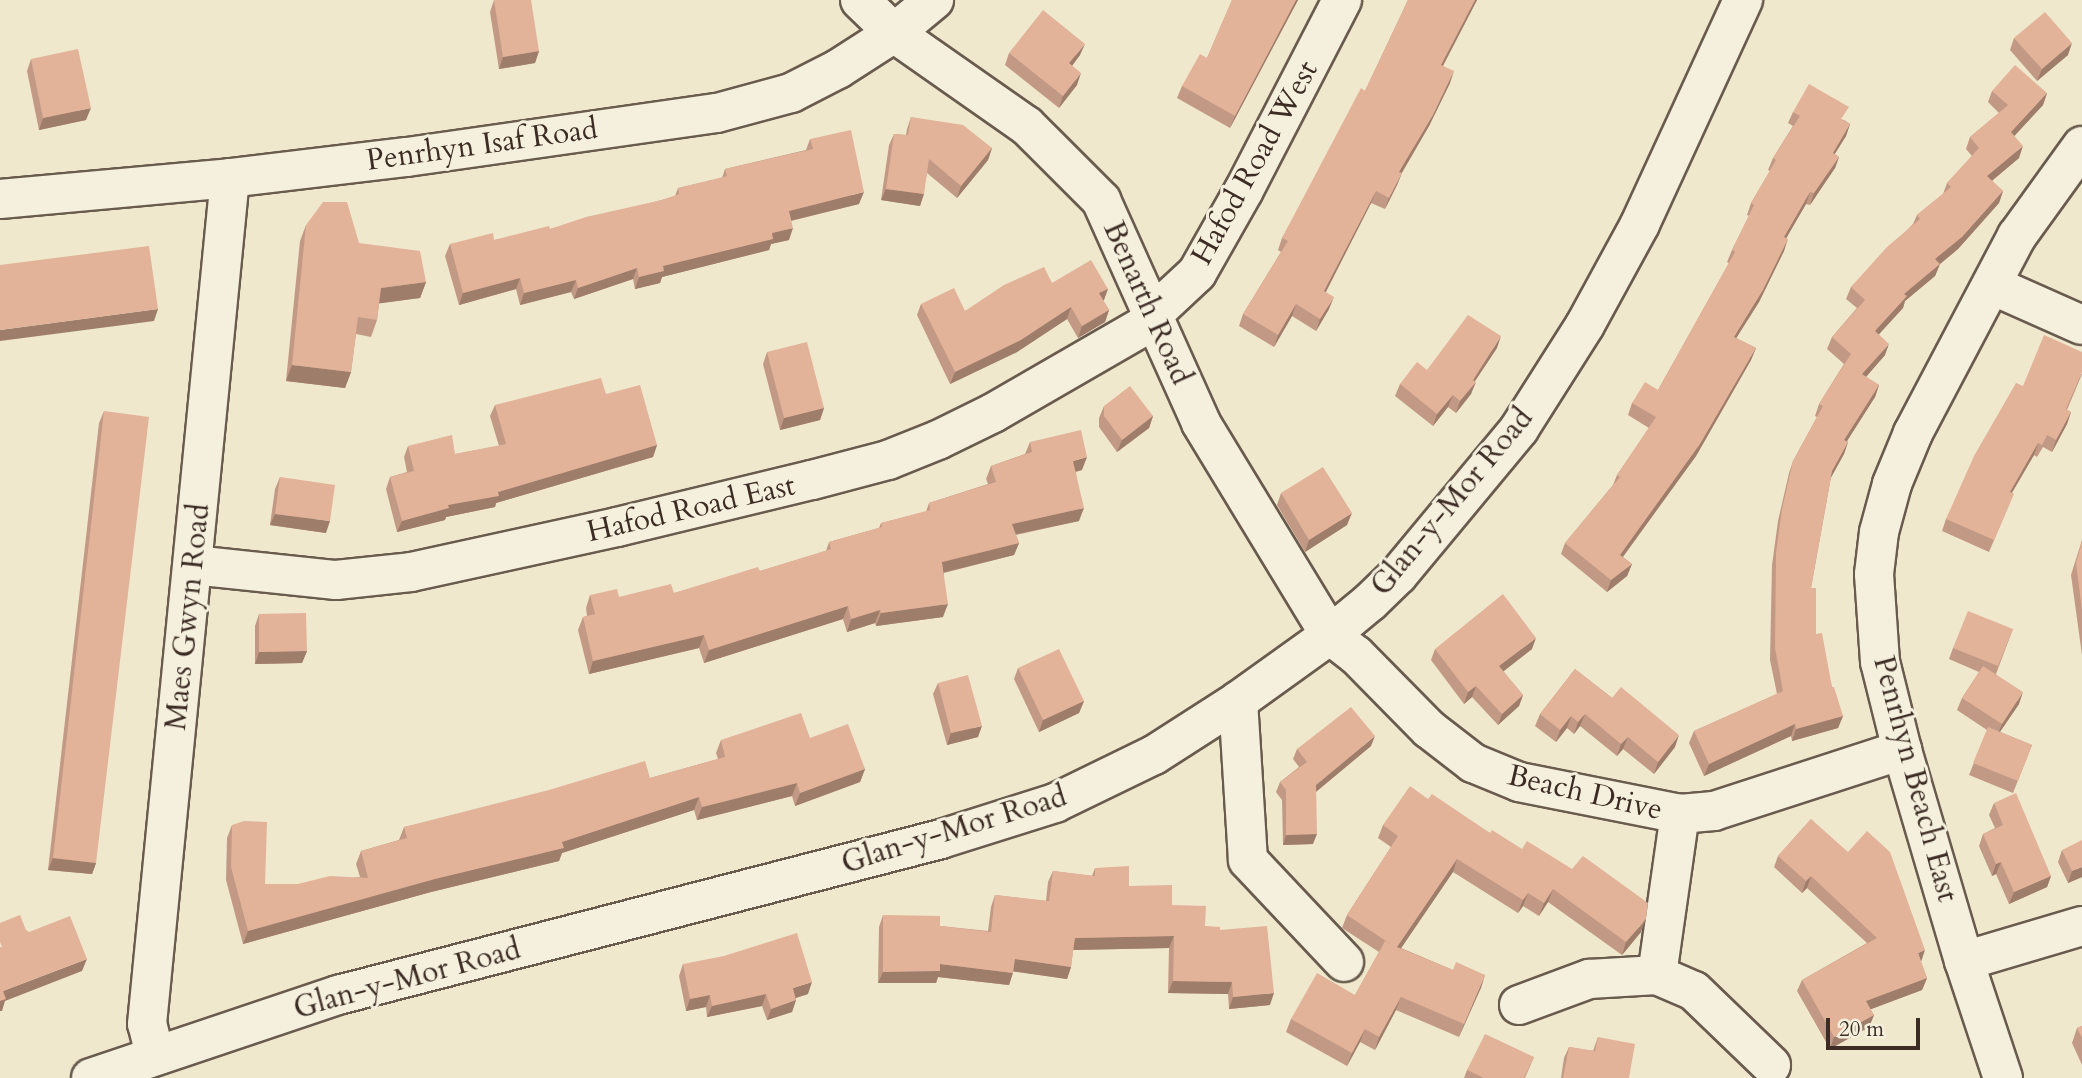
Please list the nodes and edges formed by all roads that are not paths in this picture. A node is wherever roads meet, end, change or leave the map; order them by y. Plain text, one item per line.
1 (860, 0) edge
2 (934, 0) edge
3 (1342, 0) edge
4 (1743, 0) edge
5 (894, 33) junction
6 (2082, 146) edge
7 (230, 178) junction
8 (0, 199) edge
9 (1992, 285) junction
10 (1155, 316) junction
11 (2082, 325) edge
12 (194, 565) junction
13 (1330, 635) junction
14 (1238, 701) junction
15 (1902, 750) junction
16 (1680, 814) junction
17 (2082, 926) edge
18 (1964, 961) junction
19 (1344, 962) dead end
20 (1657, 975) junction
21 (1519, 1005) dead end
22 (155, 1055) junction
23 (1771, 1065) dead end
24 (91, 1078) edge
25 (2003, 1078) edge

1 - 5 street, Benarth Road
2 - 5 street, Penrhyn Isaf Road
3 - 10 street, Hafod Road West
4 - 13 street, Glan-y-Mor Road
5 - 7 street, Penrhyn Isaf Road
5 - 10 street, Benarth Road
6 - 9 street, Penrhyn Beach East
7 - 8 street, Penrhyn Isaf Road
7 - 12 street, Maes Gwyn Road
9 - 11 street
9 - 15 street, Penrhyn Beach East
10 - 12 street, Hafod Road East
10 - 13 street, Benarth Road
12 - 22 street, Maes Gwyn Road
13 - 14 street, Glan-y-Mor Road
13 - 16 street, Beach Drive
14 - 19 street
14 - 22 street, Glan-y-Mor Road
15 - 16 street, Beach Drive
15 - 18 street, Penrhyn Beach East
16 - 20 street, Beach Drive
17 - 18 street
18 - 25 street, Penrhyn Beach East
20 - 21 street
20 - 23 street
22 - 24 street, Glan-y-Mor Road

